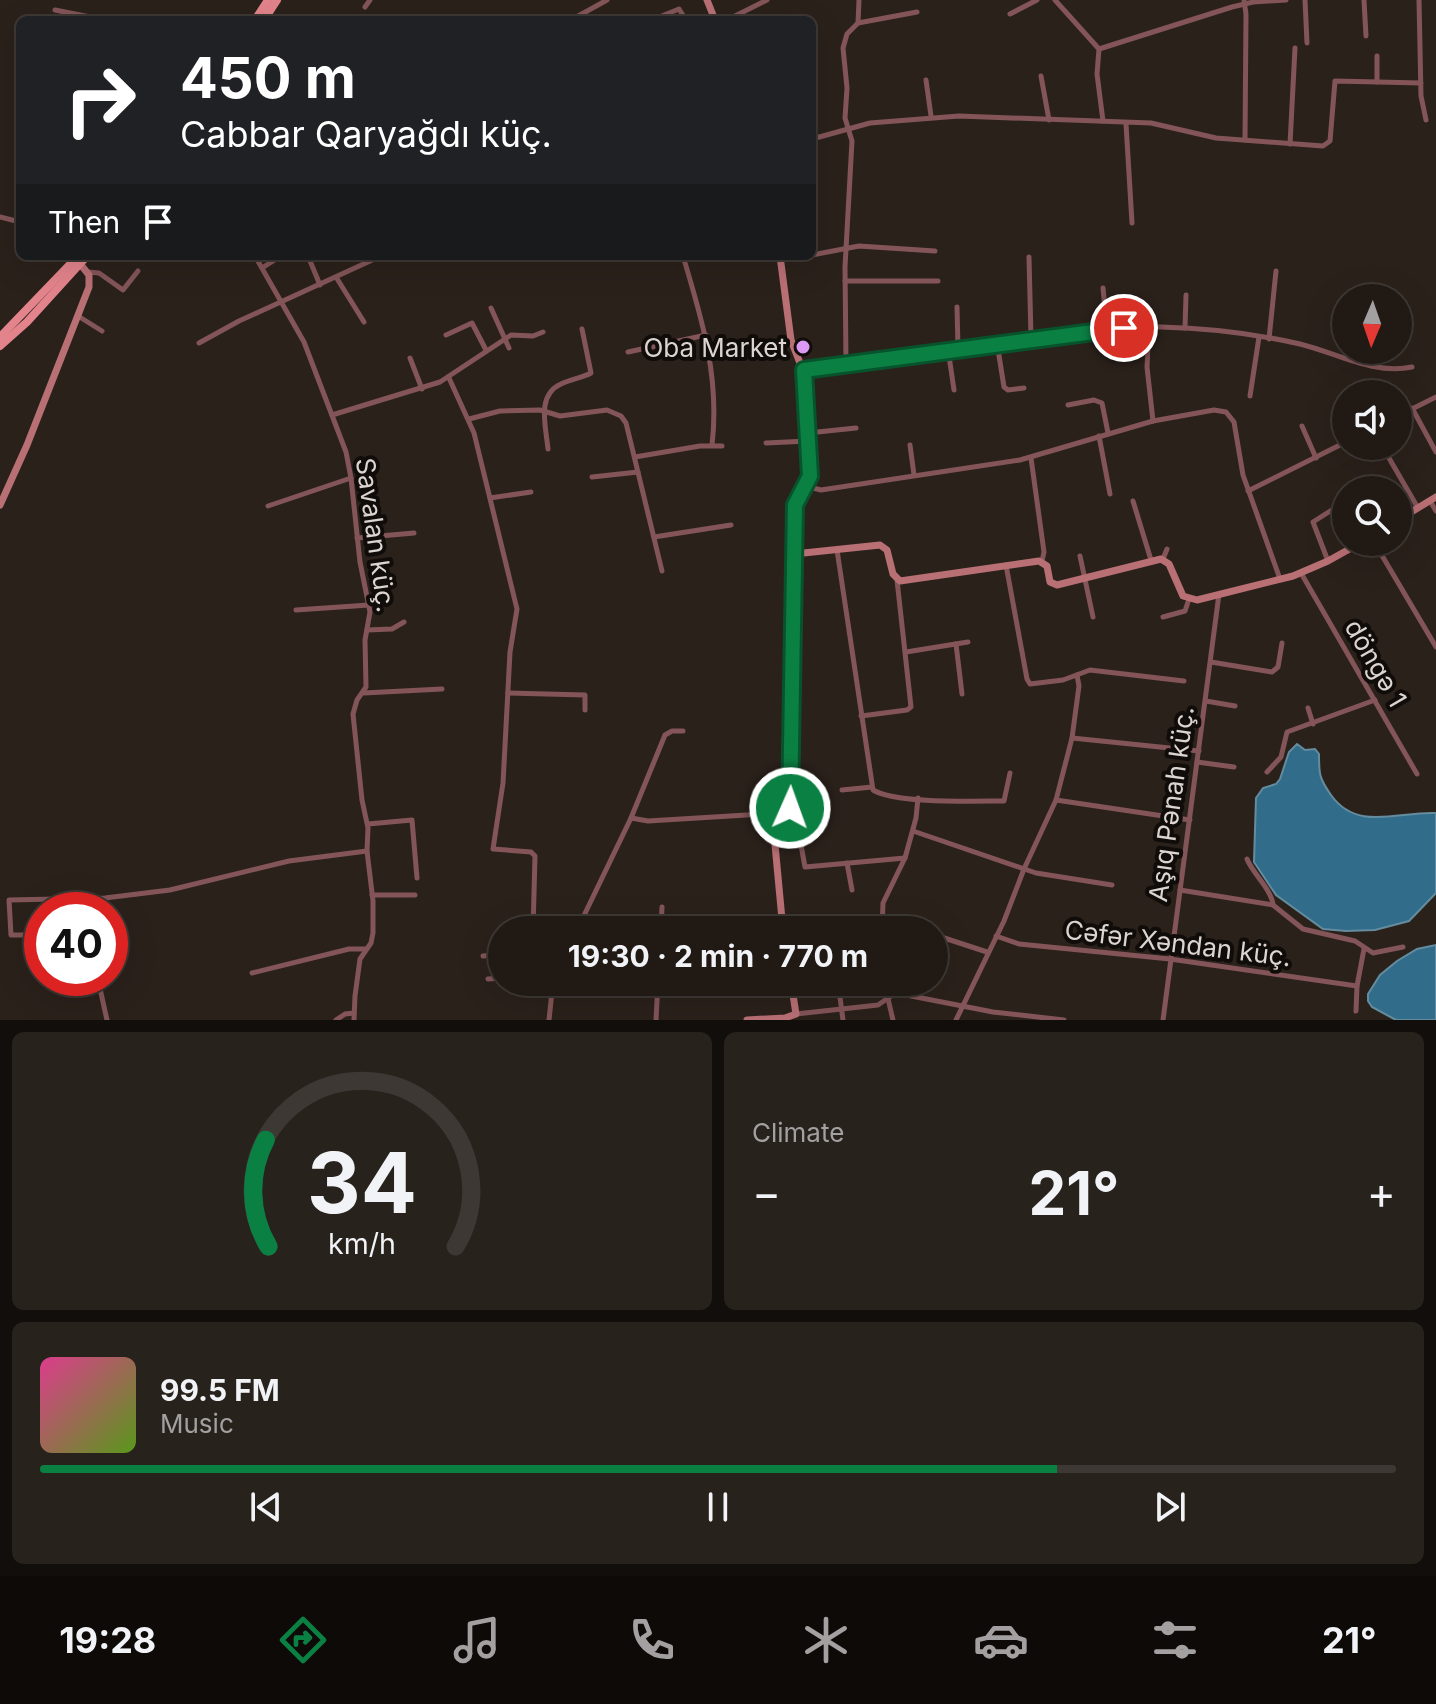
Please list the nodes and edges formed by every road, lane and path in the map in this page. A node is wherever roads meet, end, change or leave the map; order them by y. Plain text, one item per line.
1 (370, 0) edge
2 (607, 0) edge
3 (767, 0) edge
4 (859, 0) edge
5 (1037, 0) edge
6 (1286, 0) edge
7 (1305, 0) edge
8 (1364, 0) edge
9 (1419, 0) edge
10 (1058, 1) edge
11 (1244, 2) edge
12 (365, 7) dead end
13 (55, 10) dead end
14 (917, 12) dead end
15 (1010, 14) dead end
16 (85, 16) edge
17 (578, 16) edge
18 (662, 16) edge
19 (683, 16) edge
20 (735, 16) edge
21 (858, 23) junction
22 (1366, 36) dead end
23 (1307, 43) dead end
24 (1295, 48) dead end
25 (1099, 49) junction
26 (1377, 56) dead end
27 (1041, 76) dead end
28 (926, 80) dead end
29 (1377, 82) junction
30 (1421, 83) junction
31 (931, 116) junction
32 (1049, 120) junction
33 (1426, 120) dead end
34 (1103, 121) junction
35 (1126, 124) junction
36 (849, 130) junction
37 (816, 138) edge
38 (1245, 140) junction
39 (1290, 144) junction
40 (1132, 223) dead end
41 (846, 250) junction
42 (935, 251) dead end
43 (816, 254) edge
44 (1029, 257) dead end
45 (78, 260) edge
46 (78, 260) edge
47 (81, 260) edge
48 (257, 260) edge
49 (275, 260) edge
50 (310, 260) edge
51 (372, 260) edge
52 (684, 260) edge
53 (780, 260) edge
54 (262, 268) junction
55 (138, 271) dead end
56 (1276, 271) dead end
57 (88, 272) junction
58 (336, 277) junction
59 (845, 281) junction
60 (938, 281) dead end
61 (320, 285) junction
62 (1103, 288) dead end
63 (1186, 295) dead end
64 (282, 302) junction
65 (957, 307) dead end
66 (491, 308) dead end
67 (78, 316) junction
68 (364, 322) dead end
69 (1149, 327) junction
70 (1185, 328) junction
71 (582, 329) dead end
72 (1107, 329) junction
73 (102, 331) dead end
74 (543, 332) dead end
75 (446, 335) dead end
76 (706, 335) junction
77 (0, 337) edge
78 (1259, 337) junction
79 (504, 338) junction
80 (1031, 338) junction
81 (1269, 339) junction
82 (199, 343) dead end
83 (997, 343) junction
84 (0, 346) edge
85 (509, 348) dead end
86 (958, 348) junction
87 (948, 349) junction
88 (486, 350) junction
89 (628, 352) dead end
90 (410, 358) dead end
91 (846, 363) junction
92 (1412, 367) dead end
93 (804, 370) junction
94 (449, 378) junction
95 (1024, 388) dead end
96 (422, 389) junction
97 (954, 390) dead end
98 (1250, 396) dead end
99 (1436, 397) edge
100 (1068, 405) dead end
101 (1412, 408) joint
102 (545, 411) junction
103 (332, 415) junction
104 (469, 419) junction
105 (1153, 421) junction
106 (1302, 426) dead end
107 (856, 428) dead end
108 (1108, 433) junction
109 (1099, 436) junction
110 (808, 437) junction
111 (766, 443) dead end
112 (712, 445) junction
113 (910, 445) dead end
114 (722, 446) dead end
115 (548, 449) dead end
116 (1332, 449) edge
117 (1436, 452) edge
118 (635, 457) junction
119 (1031, 458) junction
120 (1316, 458) junction
121 (1390, 460) edge
122 (638, 472) junction
123 (914, 475) junction
124 (592, 477) dead end
125 (351, 478) junction
126 (805, 486) junction
127 (1248, 491) junction
128 (531, 492) dead end
129 (1110, 494) dead end
130 (490, 498) junction
131 (1433, 499) edge
132 (1133, 501) dead end
133 (0, 505) edge
134 (268, 506) dead end
135 (1418, 508) junction
136 (1332, 510) edge
137 (1436, 511) edge
138 (1412, 512) edge
139 (731, 525) dead end
140 (414, 533) dead end
141 (654, 537) junction
142 (357, 538) junction
143 (1167, 549) dead end
144 (837, 550) junction
145 (794, 554) junction
146 (1080, 556) dead end
147 (1337, 556) edge
148 (1382, 556) edge
149 (1163, 559) junction
150 (1151, 560) junction
151 (1042, 561) junction
152 (1328, 561) junction
153 (1006, 565) junction
154 (662, 571) dead end
155 (1301, 573) junction
156 (1084, 577) junction
157 (897, 580) junction
158 (1281, 580) junction
159 (1219, 593) junction
160 (1189, 599) junction
161 (369, 605) junction
162 (296, 610) dead end
163 (1093, 617) dead end
164 (1163, 617) dead end
165 (404, 622) dead end
166 (367, 630) junction
167 (968, 642) dead end
168 (1282, 643) dead end
169 (956, 644) junction
170 (1436, 647) edge
171 (906, 652) junction
172 (1211, 662) junction
173 (1077, 675) junction
174 (1184, 681) dead end
175 (442, 689) dead end
176 (364, 693) junction
177 (508, 693) junction
178 (962, 694) dead end
179 (1375, 700) junction
180 (1206, 701) junction
181 (1235, 706) dead end
182 (1308, 708) dead end
183 (585, 710) dead end
184 (861, 716) junction
185 (1313, 724) junction
186 (683, 731) dead end
187 (1072, 738) junction
188 (1199, 751) junction
189 (1197, 762) junction
190 (1234, 767) dead end
191 (1267, 772) dead end
192 (1010, 773) dead end
193 (1417, 774) dead end
194 (872, 787) junction
195 (842, 790) dead end
196 (918, 798) junction
197 (1056, 800) junction
198 (631, 818) junction
199 (784, 818) junction
200 (1190, 820) junction
201 (368, 824) junction
202 (913, 831) junction
203 (367, 851) junction
204 (905, 858) junction
205 (1247, 859) dead end
206 (847, 863) junction
207 (1024, 869) junction
208 (417, 878) dead end
209 (1112, 885) dead end
210 (852, 890) dead end
211 (1180, 890) junction
212 (128, 895) edge
213 (372, 895) junction
214 (415, 895) dead end
215 (24, 900) edge
216 (1273, 905) junction
217 (662, 907) dead end
218 (533, 916) edge
219 (584, 916) edge
220 (662, 916) edge
221 (782, 916) edge
222 (883, 916) edge
223 (24, 935) edge
224 (996, 936) junction
225 (948, 939) edge
226 (1403, 947) dead end
227 (366, 949) junction
228 (1364, 949) junction
229 (987, 952) junction
230 (488, 955) edge
231 (483, 956) dead end
232 (1170, 959) junction
233 (252, 973) dead end
234 (1357, 986) junction
235 (102, 996) edge
236 (552, 996) edge
237 (657, 996) edge
238 (793, 996) edge
239 (840, 996) edge
240 (889, 997) junction
241 (962, 1004) junction
242 (841, 1009) junction
243 (1356, 1011) dead end
244 (796, 1014) junction
245 (354, 1016) edge
246 (107, 1020) edge
247 (336, 1020) edge
248 (549, 1020) edge
249 (656, 1020) edge
250 (747, 1020) edge
251 (843, 1020) edge
252 (893, 1020) edge
253 (956, 1020) edge
254 (1064, 1020) edge
255 (1163, 1020) edge

1 - 12 street
2 - 17 street
3 - 20 street
4 - 21 street
5 - 15 street
6 - 11 street
7 - 23 street
8 - 22 street
9 - 30 street
10 - 25 street
11 - 25 street
11 - 38 street
13 - 16 street
14 - 21 street
18 - 19 street
21 - 36 street
24 - 39 street
25 - 34 street
26 - 29 street
27 - 32 street
28 - 31 street
29 - 30 street
29 - 39 street
30 - 33 street
31 - 32 street
31 - 36 street
32 - 34 street
34 - 35 street
35 - 38 street
35 - 40 street
36 - 37 street
36 - 41 street
38 - 39 street
41 - 42 street
41 - 43 street
41 - 59 street
44 - 80 street
45 - 77 main road
46 - 84 main road
47 - 57 street
48 - 54 street, Savalan küç.
49 - 54 street
50 - 61 street
51 - 58 street
52 - 76 street
53 - 93 street
54 - 64 street, Savalan küç.
55 - 57 street
56 - 81 street
57 - 67 street
58 - 61 street
58 - 68 street
59 - 60 street
59 - 91 street
61 - 64 street
62 - 72 street
63 - 70 street
64 - 82 street
64 - 103 street, Savalan küç.
65 - 86 street
66 - 79 street
67 - 73 street
67 - 133 street
69 - 70 street
69 - 72 street
69 - 105 street
70 - 78 street
71 - 102 street
72 - 80 street
74 - 79 street
75 - 88 street
76 - 89 street
76 - 112 street
78 - 81 street
78 - 98 street
79 - 85 street
79 - 88 street
80 - 83 street
81 - 92 street
83 - 86 street
83 - 95 street
86 - 87 street
87 - 91 street
87 - 97 street
88 - 94 street
90 - 96 street
91 - 93 street
93 - 110 street
94 - 96 street
94 - 104 street
96 - 103 street
99 - 101 street
100 - 108 street
101 - 117 street
102 - 104 street
102 - 115 street
102 - 118 street
103 - 125 street, Savalan küç.
104 - 130 street
105 - 108 street
105 - 127 street
106 - 120 street
107 - 110 street
108 - 109 street
109 - 119 street
109 - 129 street
110 - 111 street
110 - 126 street
112 - 114 street
112 - 118 street
113 - 123 street
116 - 120 street
118 - 122 street
119 - 123 street
119 - 151 street
120 - 127 street
121 - 135 street
122 - 124 street
122 - 141 street
123 - 126 street
125 - 134 street
125 - 142 street, Savalan küç.
126 - 145 street
127 - 158 street
128 - 130 street
130 - 177 street
131 - 135 street
131 - 137 street
132 - 150 street
135 - 138 street
136 - 152 street
139 - 141 street
140 - 142 street
141 - 154 street
142 - 161 street, Savalan küç.
143 - 149 street
144 - 145 street
144 - 157 street
144 - 184 street
145 - 199 street
146 - 156 street
147 - 152 street
148 - 170 street
149 - 150 street
149 - 160 street
150 - 156 street
151 - 153 street
151 - 156 street
152 - 155 street
153 - 157 street
153 - 173 street
155 - 158 street
155 - 179 street, döngə 1
156 - 163 street
157 - 171 street
158 - 159 street
159 - 160 street
159 - 172 street, Aşıq Pənah küç.
160 - 164 street
161 - 162 street
161 - 166 street, Savalan küç.
165 - 166 street
166 - 176 street, Savalan küç.
167 - 169 street
168 - 172 street
169 - 171 street
169 - 178 street
171 - 184 street
172 - 180 street, Aşıq Pənah küç.
173 - 174 street
173 - 187 street
175 - 176 street
176 - 201 street, Savalan küç.
177 - 183 street
177 - 218 street
179 - 185 street
179 - 193 street, döngə 1
180 - 181 street
180 - 188 street, Aşıq Pənah küç.
182 - 185 street
184 - 194 street
185 - 191 street
186 - 198 street
187 - 188 street
187 - 197 street
188 - 189 street, Aşıq Pənah küç.
189 - 190 street
189 - 200 street, Aşıq Pənah küç.
192 - 196 street
194 - 195 street
194 - 196 street
196 - 202 street
197 - 200 street
197 - 207 street
198 - 199 street
198 - 219 street
199 - 206 street
199 - 221 street
200 - 211 street, Aşıq Pənah küç.
201 - 203 street, Savalan küç.
201 - 208 street
202 - 204 street
202 - 207 street
203 - 212 street
203 - 213 street, Savalan küç.
204 - 206 street
204 - 222 street
205 - 216 street
206 - 210 street
207 - 209 street
207 - 224 street
211 - 216 street
211 - 232 street, Aşıq Pənah küç.
213 - 214 street
213 - 227 street, Savalan küç.
215 - 223 street
216 - 228 street
217 - 220 street
224 - 229 street
224 - 232 street, Cəfər Xəndan küç.
225 - 229 street
226 - 228 street
227 - 233 street
227 - 245 street, Savalan küç.
228 - 234 street
229 - 241 street
230 - 231 street
232 - 234 street, Cəfər Xəndan küç.
232 - 255 street, Aşıq Pənah küç.
234 - 243 street
235 - 246 street
236 - 248 street
237 - 249 street
238 - 244 street
239 - 242 street
240 - 241 street
240 - 242 street
240 - 252 street
241 - 253 street
241 - 254 street
242 - 244 street
242 - 251 street
244 - 250 street
245 - 247 street

